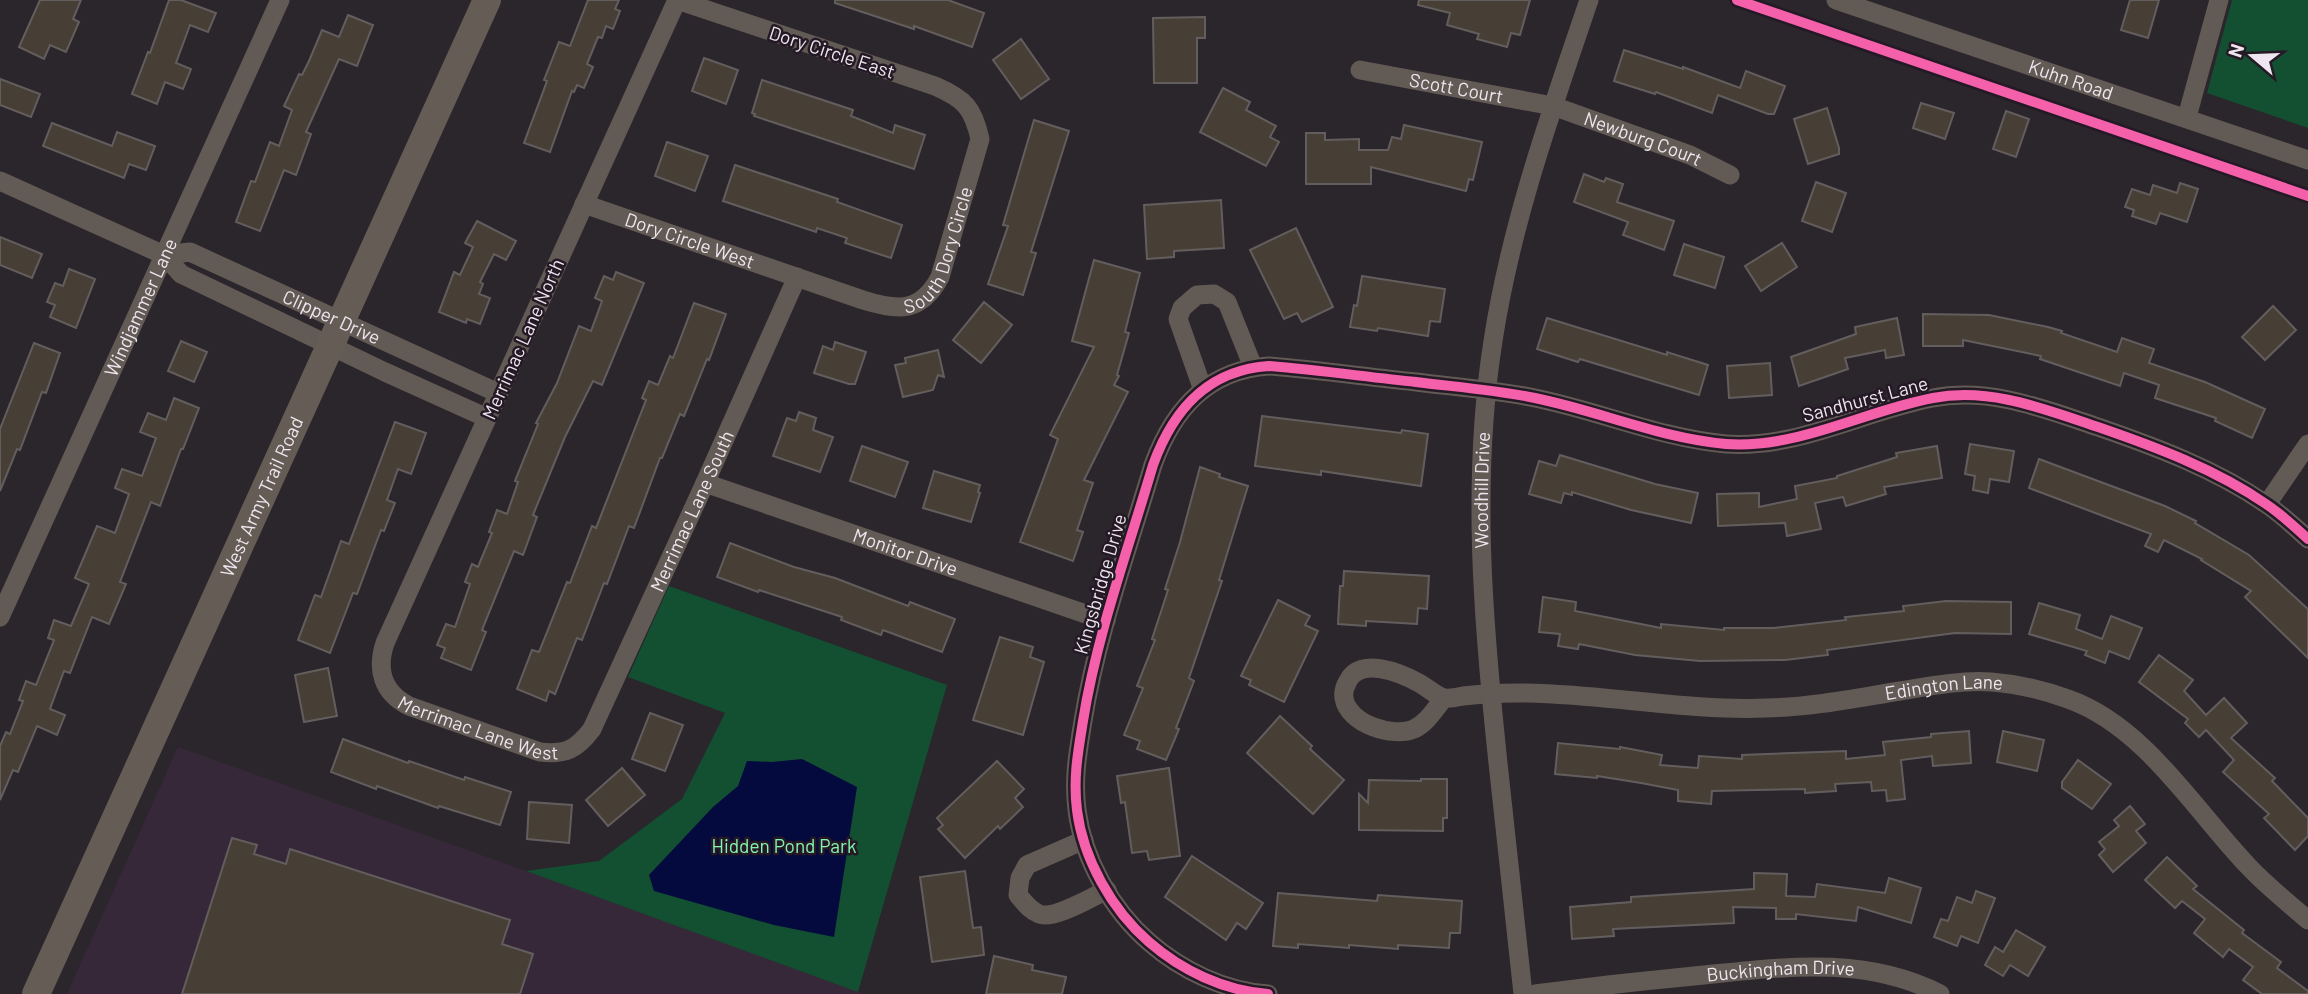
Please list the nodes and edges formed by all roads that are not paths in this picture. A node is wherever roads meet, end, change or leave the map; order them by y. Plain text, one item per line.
1 (280, 0) edge
2 (487, 0) edge
3 (677, 0) edge
4 (1589, 0) edge
5 (1836, 0) edge
6 (2219, 0) edge
7 (1360, 70) dead end
8 (1553, 106) junction
9 (2187, 117) junction
10 (975, 121) joint
11 (2308, 160) edge
12 (1730, 175) dead end
13 (0, 181) edge
14 (584, 204) junction
15 (164, 255) junction
16 (797, 277) junction
17 (336, 333) junction
18 (1253, 367) junction
19 (1203, 390) junction
20 (1488, 390) junction
21 (498, 393) junction
22 (487, 418) junction
23 (2308, 444) edge
24 (705, 483) junction
25 (2267, 504) junction
26 (2308, 539) edge
27 (0, 617) edge
28 (1106, 621) junction
29 (383, 680) joint
30 (1491, 693) junction
31 (1444, 698) junction
32 (582, 743) joint
33 (1084, 840) junction
34 (1107, 890) junction
35 (2308, 920) edge
36 (36, 994) edge
37 (1268, 994) edge
38 (1522, 994) edge
39 (1535, 994) edge
40 (1940, 994) edge

1 - 15 street, Windjammer Lane
2 - 17 main road, West Army Trail Road
3 - 10 street, Dory Circle East
3 - 14 street, Merrimac Lane North
4 - 8 street, Woodhill Drive
5 - 9 street, Kuhn Road
6 - 9 street
7 - 8 street, Scott Court
8 - 12 street, Newburg Court
8 - 20 street, Woodhill Drive
9 - 11 street, Kuhn Road
10 - 16 street, South Dory Circle
13 - 15 street, Clipper Drive
14 - 16 street, Dory Circle West
14 - 21 street, Merrimac Lane North
15 - 17 street, Clipper Drive
15 - 27 street, Windjammer Lane
16 - 24 street, Merrimac Lane South
17 - 21 street, Clipper Drive
17 - 22 street, Clipper Drive
17 - 36 main road, West Army Trail Road
18 - 19 street, Kingsbridge Drive
18 - 19 street
18 - 20 street, Kingsbridge Drive
19 - 28 street, Kingsbridge Drive
20 - 25 street, Sandhurst Lane
20 - 30 street, Woodhill Drive
21 - 22 street, Merrimac Lane North
22 - 29 street, Merrimac Lane North
23 - 25 street
24 - 28 street, Monitor Drive
24 - 32 street, Merrimac Lane South
25 - 26 street, Sandhurst Lane
28 - 33 street, Kingsbridge Drive
29 - 32 street, Merrimac Lane West
30 - 31 street, Edington Lane
30 - 35 street, Edington Lane
30 - 38 street, Woodhill Drive
31 - 31 street
33 - 34 street, Kingsbridge Drive
33 - 34 street
34 - 37 street, Kingsbridge Drive
39 - 40 street, Buckingham Drive

